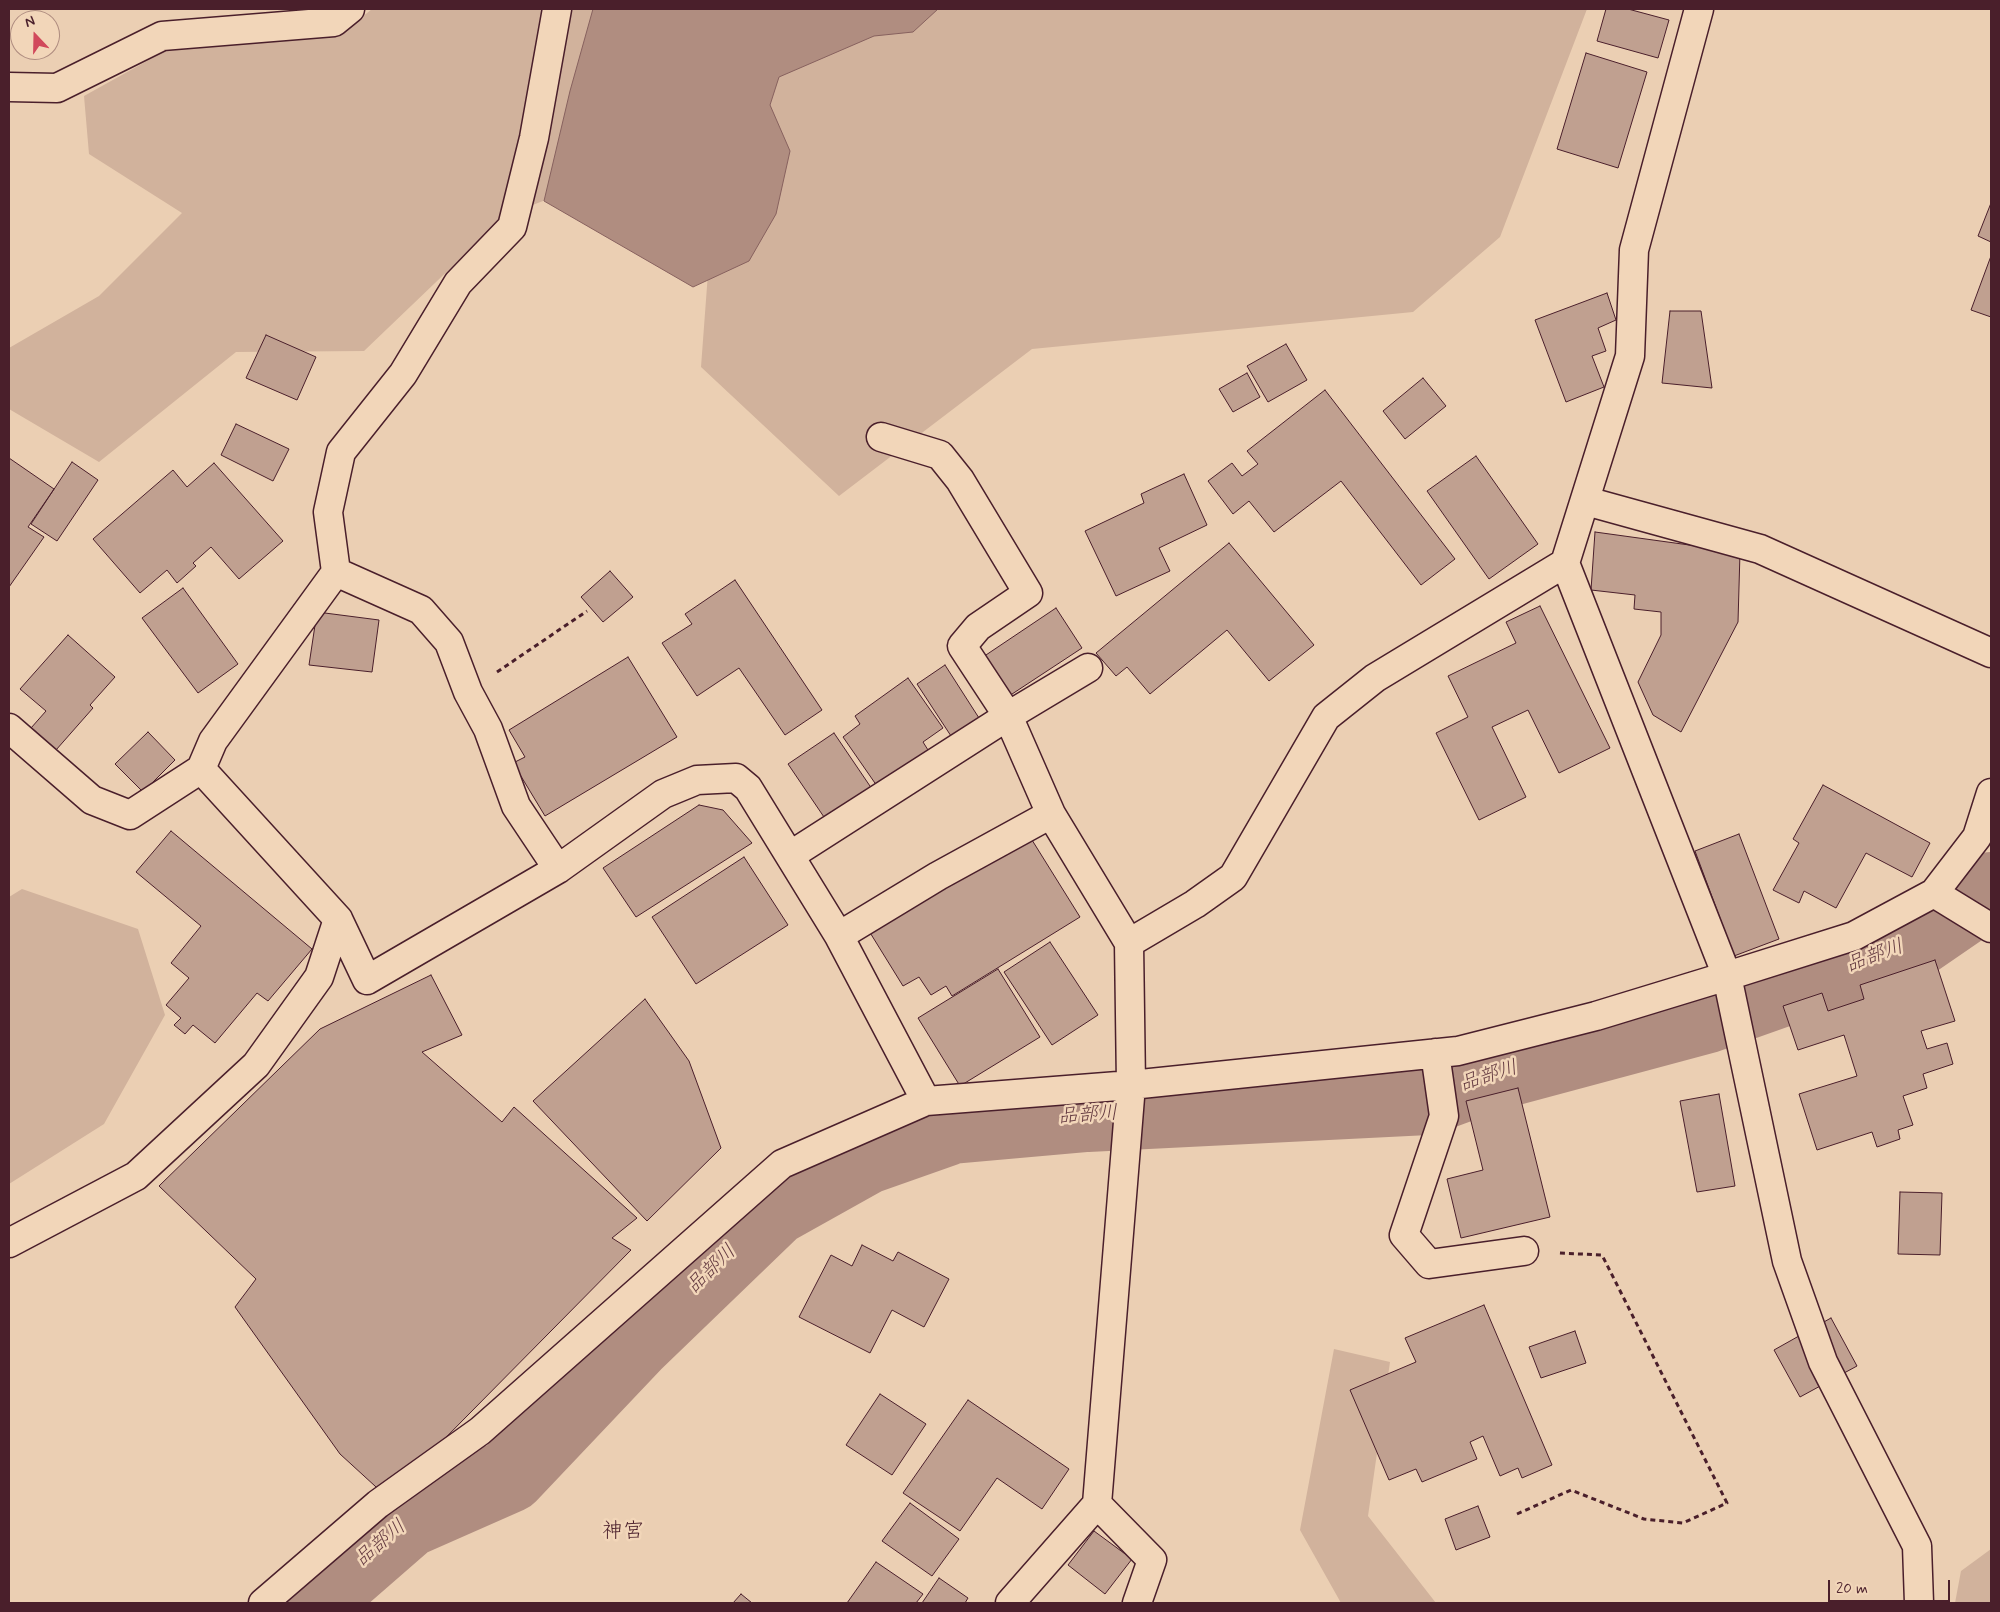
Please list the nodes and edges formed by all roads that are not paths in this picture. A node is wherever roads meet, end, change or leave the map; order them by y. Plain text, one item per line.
1 (350, 9) edge
2 (557, 9) edge
3 (1699, 9) edge
4 (9, 87) edge
5 (881, 437) dead end
6 (1586, 501) junction
7 (1566, 563) junction
8 (336, 572) junction
9 (1991, 653) edge
10 (1088, 668) dead end
11 (1008, 716) junction
12 (9, 728) edge
13 (201, 770) junction
14 (1991, 793) edge
15 (1051, 814) junction
16 (791, 856) junction
17 (558, 869) junction
18 (1934, 893) junction
19 (338, 919) junction
20 (1991, 928) edge
21 (839, 936) junction
22 (1129, 943) junction
23 (1727, 976) junction
24 (1435, 1053) junction
25 (1131, 1085) junction
26 (926, 1101) junction
27 (9, 1243) edge
28 (1524, 1251) road end
29 (1096, 1504) junction
30 (263, 1603) edge
31 (1010, 1603) edge
32 (1137, 1603) edge
33 (1919, 1603) edge

1 - 4 street
2 - 8 street
3 - 6 street
5 - 11 street
6 - 7 street
6 - 9 street
7 - 22 street
7 - 23 street
8 - 13 street
8 - 17 street
10 - 11 street
11 - 15 street
11 - 16 street
12 - 13 street
13 - 19 street
14 - 18 street
15 - 21 street
15 - 22 street
16 - 17 street
16 - 21 street
17 - 19 street
18 - 20 street
18 - 23 street
19 - 27 street
21 - 26 street
22 - 25 street
23 - 24 street
23 - 33 street
24 - 25 street
24 - 28 street
25 - 26 street
25 - 29 street
26 - 30 street
29 - 31 street
29 - 32 street

